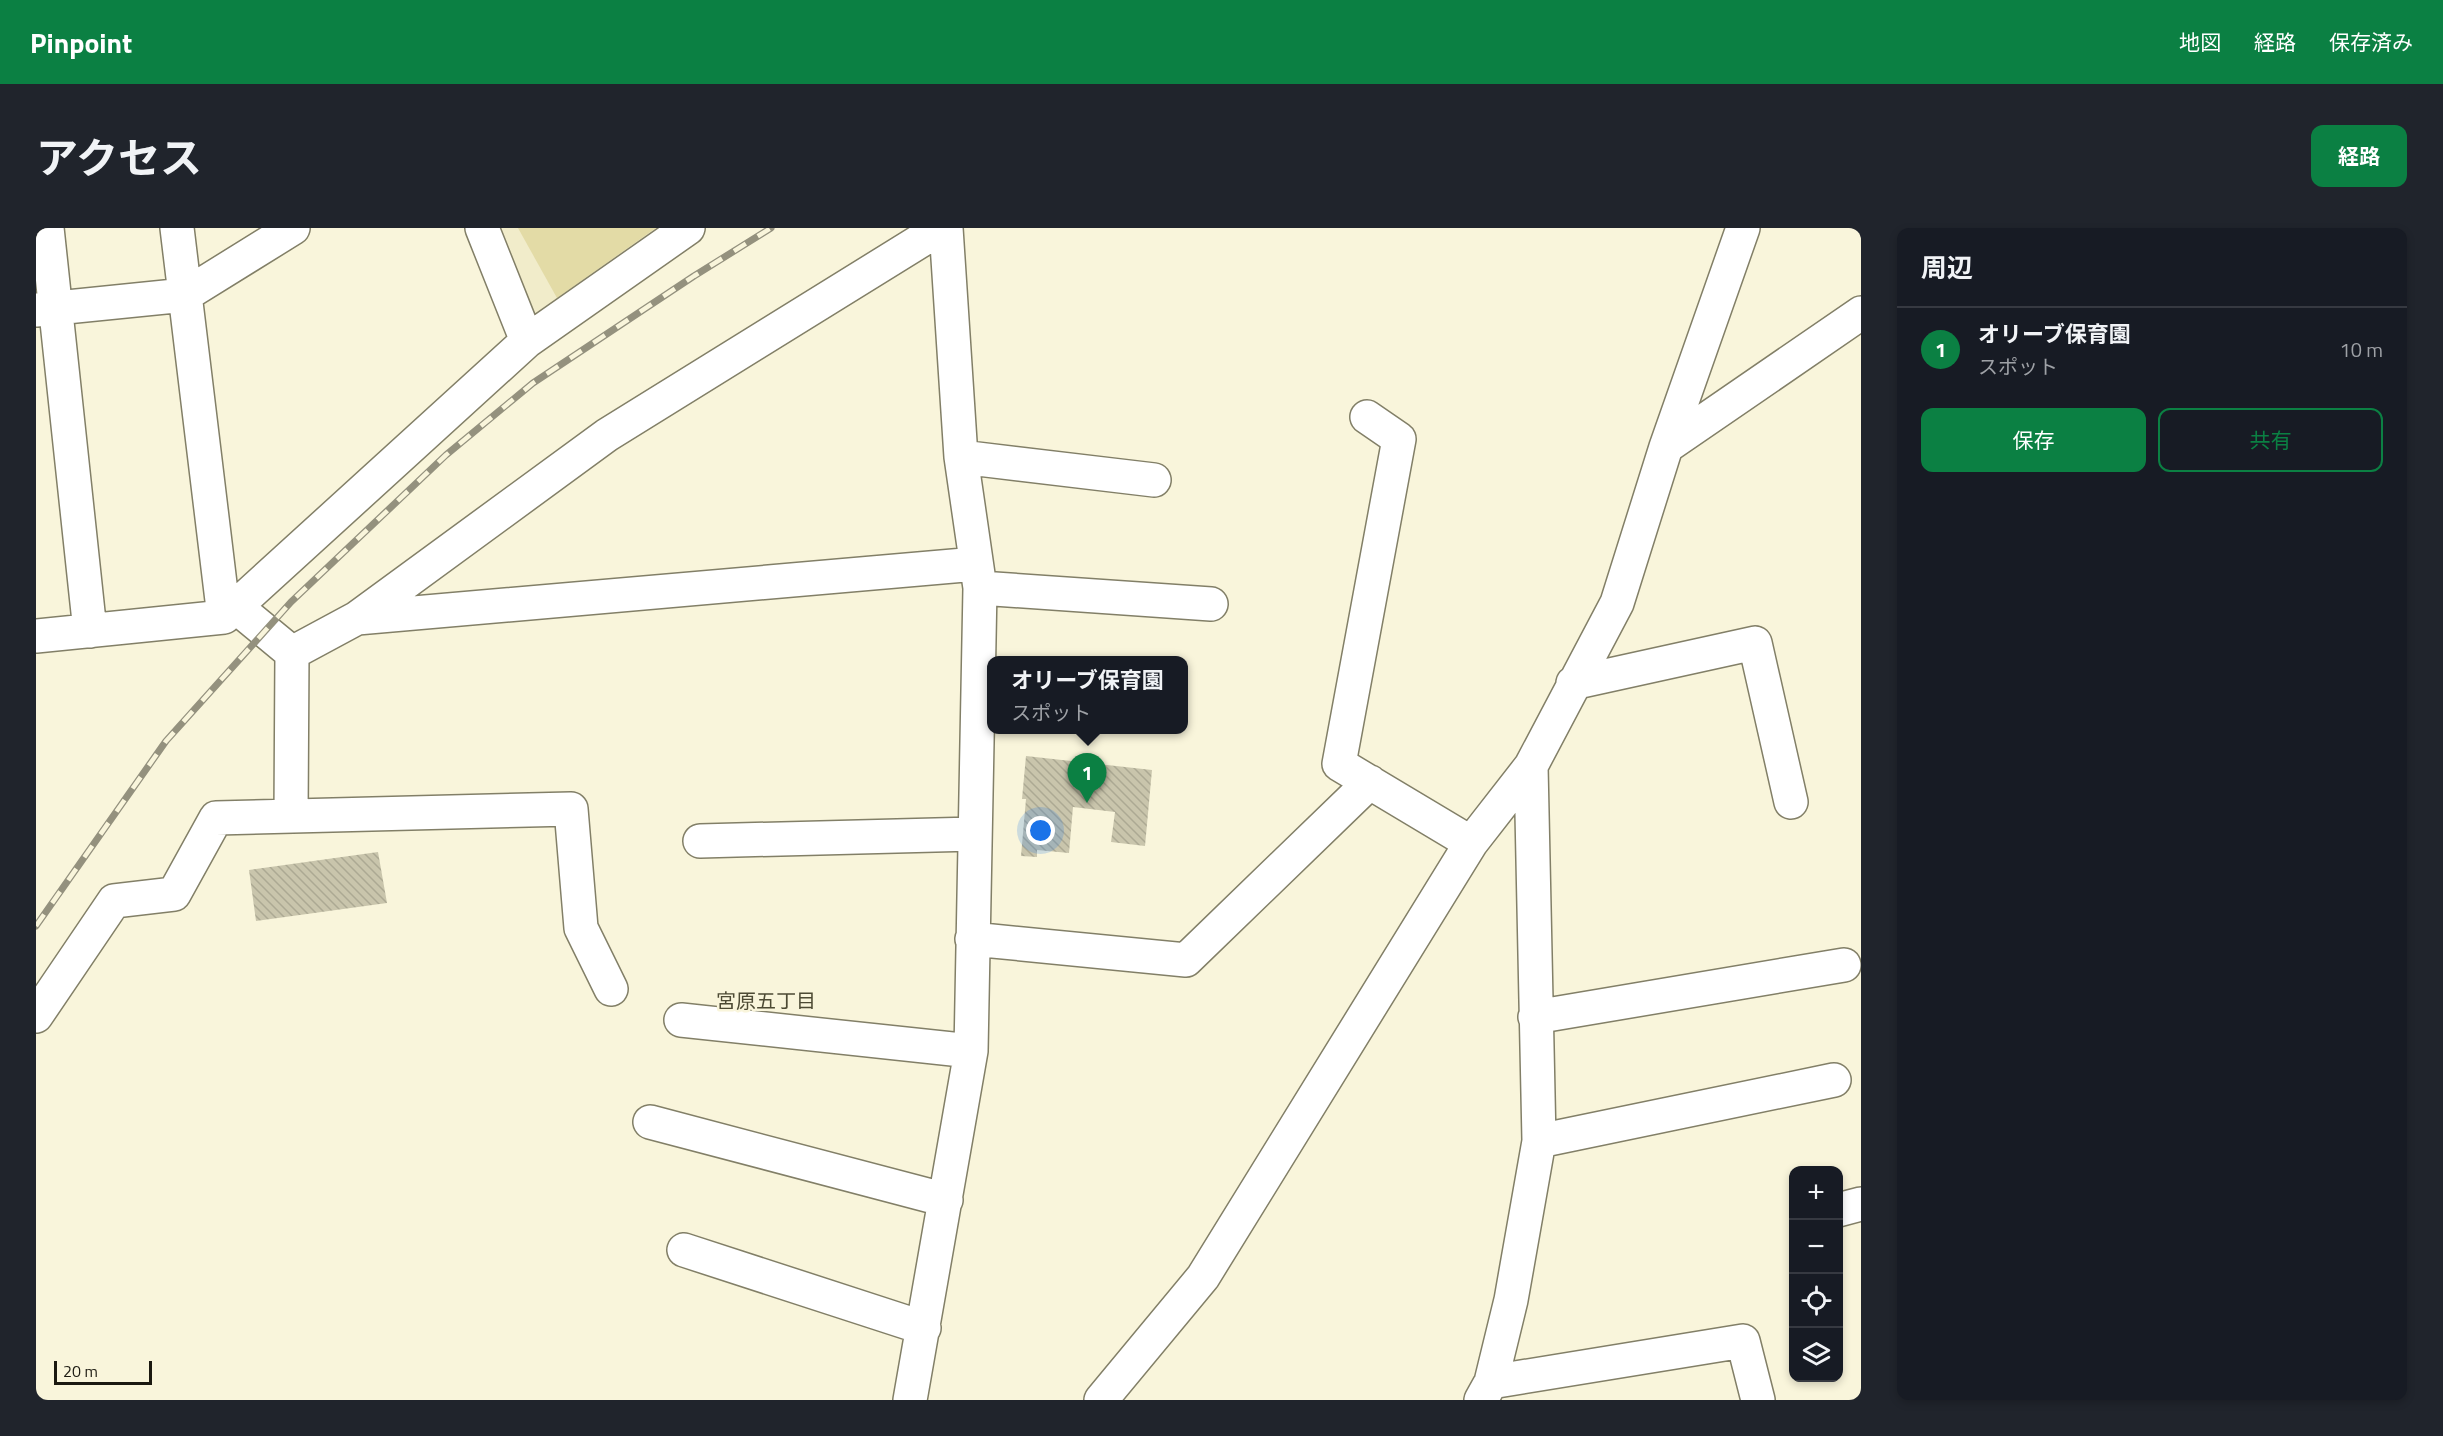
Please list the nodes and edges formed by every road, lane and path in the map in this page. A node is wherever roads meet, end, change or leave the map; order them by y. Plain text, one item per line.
1 (47, 228) edge
2 (177, 228) edge
3 (293, 228) edge
4 (482, 228) edge
5 (688, 228) edge
6 (941, 228) edge
7 (946, 228) edge
8 (1743, 228) edge
9 (185, 295) junction
10 (45, 309) edge
11 (1861, 313) edge
12 (527, 341) junction
13 (1366, 417) dead end
14 (1666, 447) junction
15 (960, 457) junction
16 (1154, 480) dead end
17 (978, 576) junction
18 (1211, 604) dead end
19 (230, 612) junction
20 (357, 618) junction
21 (90, 631) junction
22 (36, 636) edge
23 (292, 653) junction
24 (1573, 683) junction
25 (1530, 766) junction
26 (1370, 782) junction
27 (1791, 802) dead end
28 (291, 816) junction
29 (974, 834) junction
30 (700, 841) dead end
31 (1471, 843) junction
32 (972, 939) junction
33 (1844, 965) dead end
34 (611, 989) dead end
35 (36, 1016) edge
36 (1535, 1017) junction
37 (681, 1020) dead end
38 (970, 1051) junction
39 (1834, 1080) dead end
40 (650, 1122) dead end
41 (1539, 1142) junction
42 (946, 1200) junction
43 (1861, 1204) edge
44 (1843, 1209) edge
45 (684, 1250) dead end
46 (924, 1328) junction
47 (1486, 1391) edge
48 (910, 1400) edge
49 (1101, 1400) edge
50 (1758, 1400) edge

1 - 10 street
2 - 9 street
3 - 9 street
4 - 12 street
5 - 12 street
6 - 20 street
7 - 15 street
8 - 14 street
9 - 10 street
9 - 19 street
10 - 21 street
11 - 14 street
12 - 19 street
13 - 26 street
14 - 24 street
15 - 16 street
15 - 17 street
17 - 18 street
17 - 20 street
17 - 29 street
19 - 21 street
19 - 23 street
20 - 23 street
21 - 22 street
23 - 28 street
24 - 25 street
24 - 27 street
25 - 31 street
25 - 36 street
26 - 31 street
26 - 32 street
28 - 34 street
28 - 35 street
29 - 30 street
29 - 32 street
31 - 49 street
32 - 38 street
33 - 36 street
36 - 41 street
37 - 38 street
38 - 42 street
39 - 41 street
40 - 42 street
41 - 47 street
42 - 46 street
43 - 44 street
45 - 46 street
46 - 48 street
47 - 50 street

